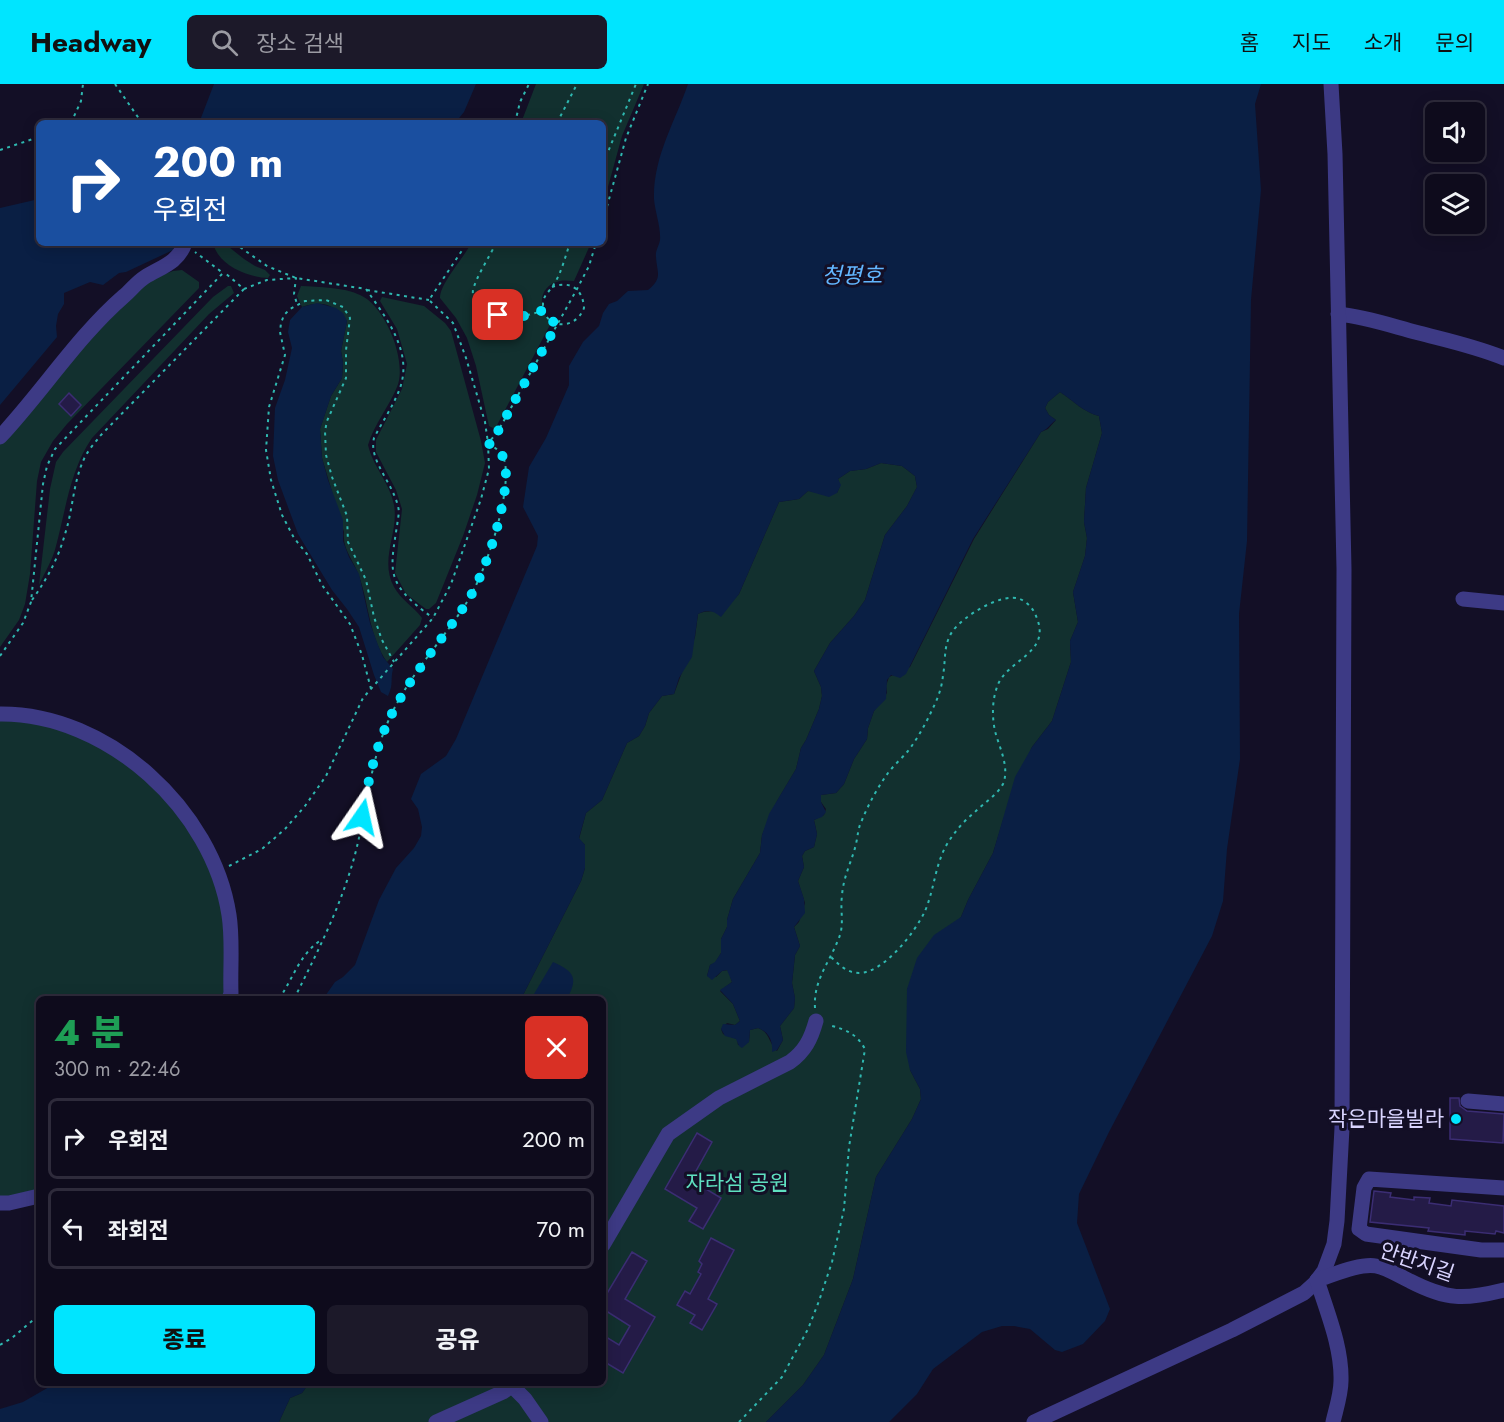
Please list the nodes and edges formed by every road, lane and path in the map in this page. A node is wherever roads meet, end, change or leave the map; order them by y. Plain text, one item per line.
1 (83, 84) edge
2 (115, 84) edge
3 (529, 84) edge
4 (577, 84) edge
5 (636, 84) edge
6 (648, 84) edge
7 (1331, 84) edge
8 (72, 120) edge
9 (139, 120) edge
10 (516, 120) edge
11 (559, 120) edge
12 (36, 138) edge
13 (0, 150) edge
14 (606, 157) edge
15 (606, 210) edge
16 (184, 246) edge
17 (188, 246) edge
18 (238, 246) edge
19 (465, 246) edge
20 (494, 246) edge
21 (569, 246) edge
22 (596, 246) edge
23 (224, 273) junction
24 (296, 278) junction
25 (552, 287) junction
26 (577, 288) junction
27 (244, 289) junction
28 (366, 289) junction
29 (429, 300) junction
30 (297, 304) junction
31 (544, 310) junction
32 (1338, 315) junction
33 (557, 324) junction
34 (1504, 358) edge
35 (0, 437) edge
36 (488, 443) junction
37 (1463, 599) dead end
38 (30, 602) junction
39 (1504, 603) edge
40 (433, 618) junction
41 (0, 656) edge
42 (394, 662) junction
43 (370, 689) junction
44 (0, 714) edge
45 (218, 873) junction
46 (324, 939) junction
47 (830, 956) junction
48 (230, 996) edge
49 (281, 996) edge
50 (296, 996) edge
51 (816, 1021) junction
52 (1468, 1101) dead end
53 (1504, 1104) edge
54 (1504, 1188) edge
55 (36, 1197) edge
56 (0, 1203) edge
57 (606, 1240) edge
58 (1504, 1250) edge
59 (1317, 1280) junction
60 (1504, 1290) edge
61 (36, 1318) edge
62 (0, 1345) edge
63 (511, 1386) edge
64 (514, 1386) edge
65 (436, 1422) edge
66 (541, 1422) edge
67 (738, 1422) edge
68 (1034, 1422) edge
69 (1333, 1422) edge

1 - 8 path
2 - 9 path
3 - 10 path
4 - 11 path
5 - 14 path
6 - 15 path
7 - 32 street
12 - 13 path
16 - 35 street
17 - 23 path
18 - 24 path
19 - 29 path
20 - 31 path
21 - 25 path
22 - 26 path
23 - 27 path
23 - 38 path
24 - 27 path
24 - 28 path
24 - 30 path
25 - 26 path
25 - 31 path
26 - 33 path
26 - 33 path
27 - 38 path
28 - 29 path
28 - 40 path
29 - 36 path
30 - 42 path
30 - 43 path
31 - 33 path
32 - 34 street
32 - 59 street
33 - 36 path
36 - 40 path
36 - 46 path
37 - 39 street
38 - 41 path
40 - 42 path
42 - 43 path
43 - 45 path
44 - 45 street
45 - 48 street
46 - 49 path
46 - 50 path
47 - 47 path
47 - 51 path
51 - 57 street
51 - 67 path
52 - 53 street
54 - 58 street
55 - 56 street
59 - 60 street, 안반지길
59 - 68 street
59 - 69 street
61 - 62 path
63 - 65 street
64 - 66 street

